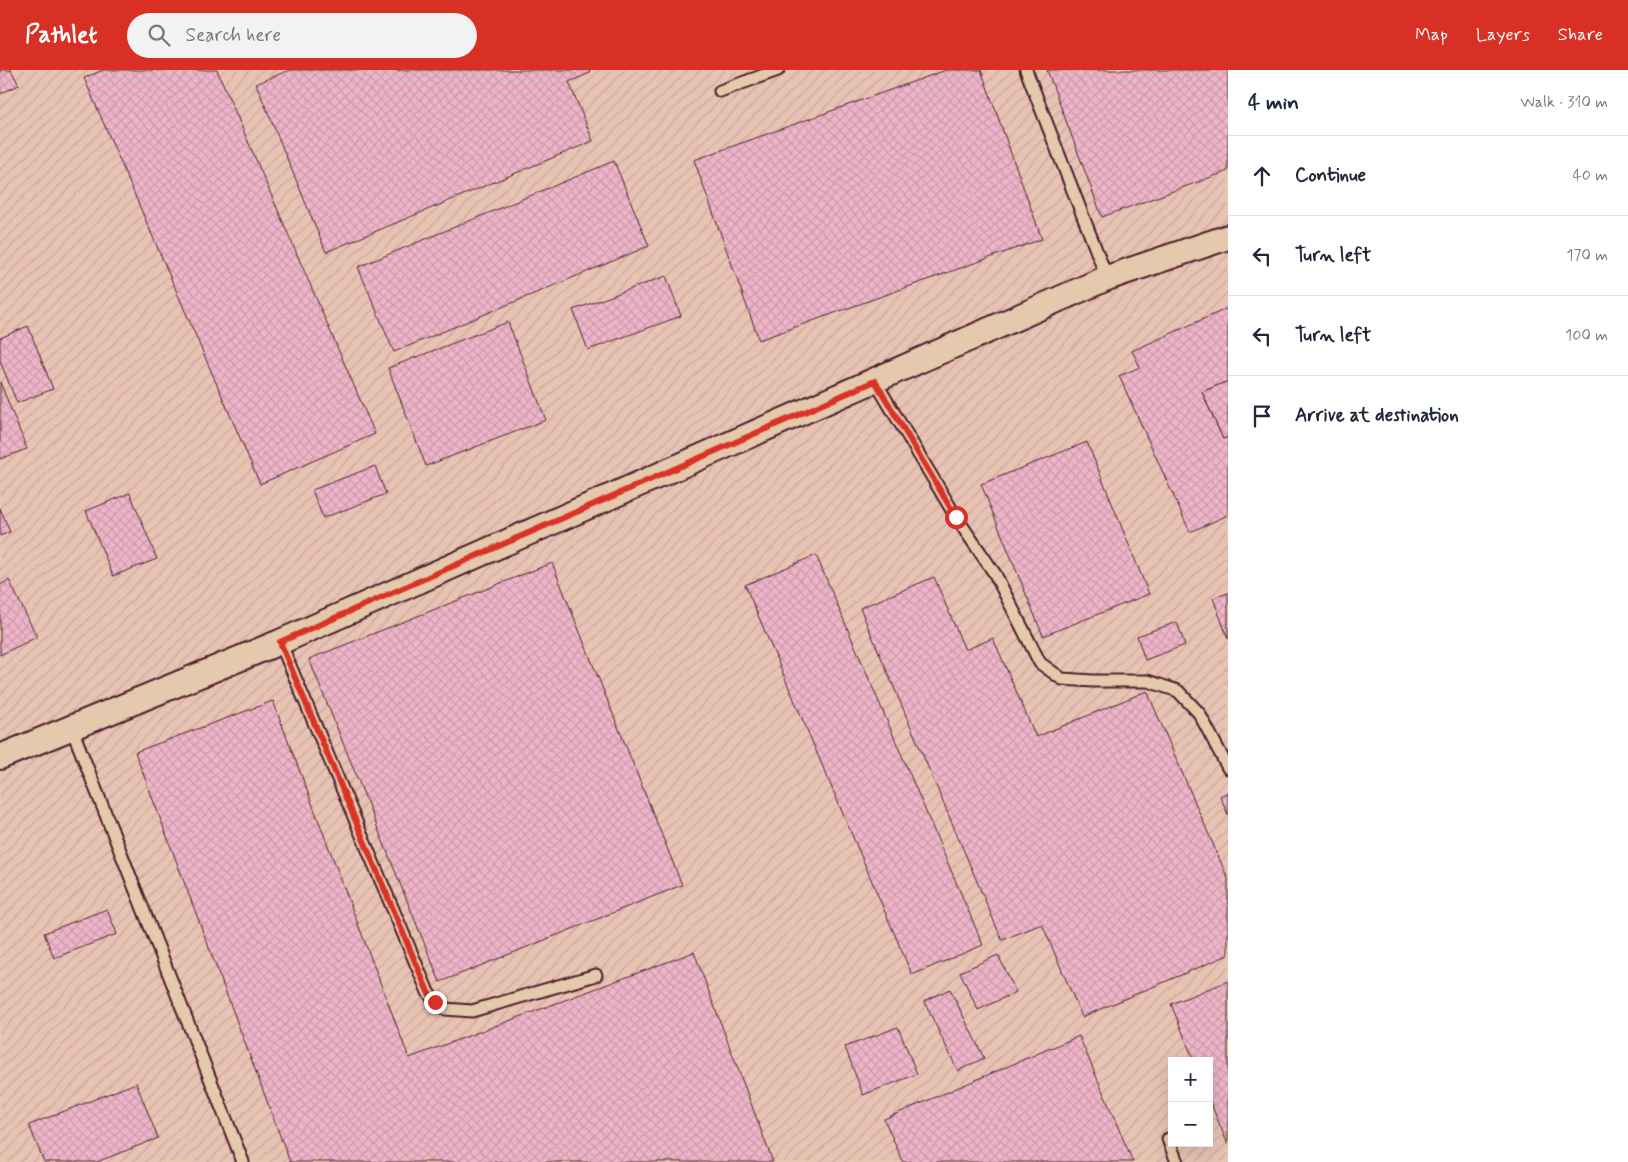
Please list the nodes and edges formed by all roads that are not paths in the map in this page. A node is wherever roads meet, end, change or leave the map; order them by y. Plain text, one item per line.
1 (778, 70) edge
2 (1026, 70) edge
3 (720, 91) dead end
4 (1228, 238) edge
5 (1107, 278) junction
6 (875, 381) junction
7 (280, 642) junction
8 (72, 729) junction
9 (0, 757) edge
10 (1228, 768) edge
11 (596, 976) dead end
12 (1171, 1147) edge
13 (243, 1162) edge
14 (1177, 1162) edge

1 - 3 lane
2 - 5 lane
4 - 5 street
5 - 6 street
6 - 7 street
6 - 10 lane
7 - 8 street
7 - 11 lane
8 - 9 street
8 - 13 lane
12 - 14 lane

